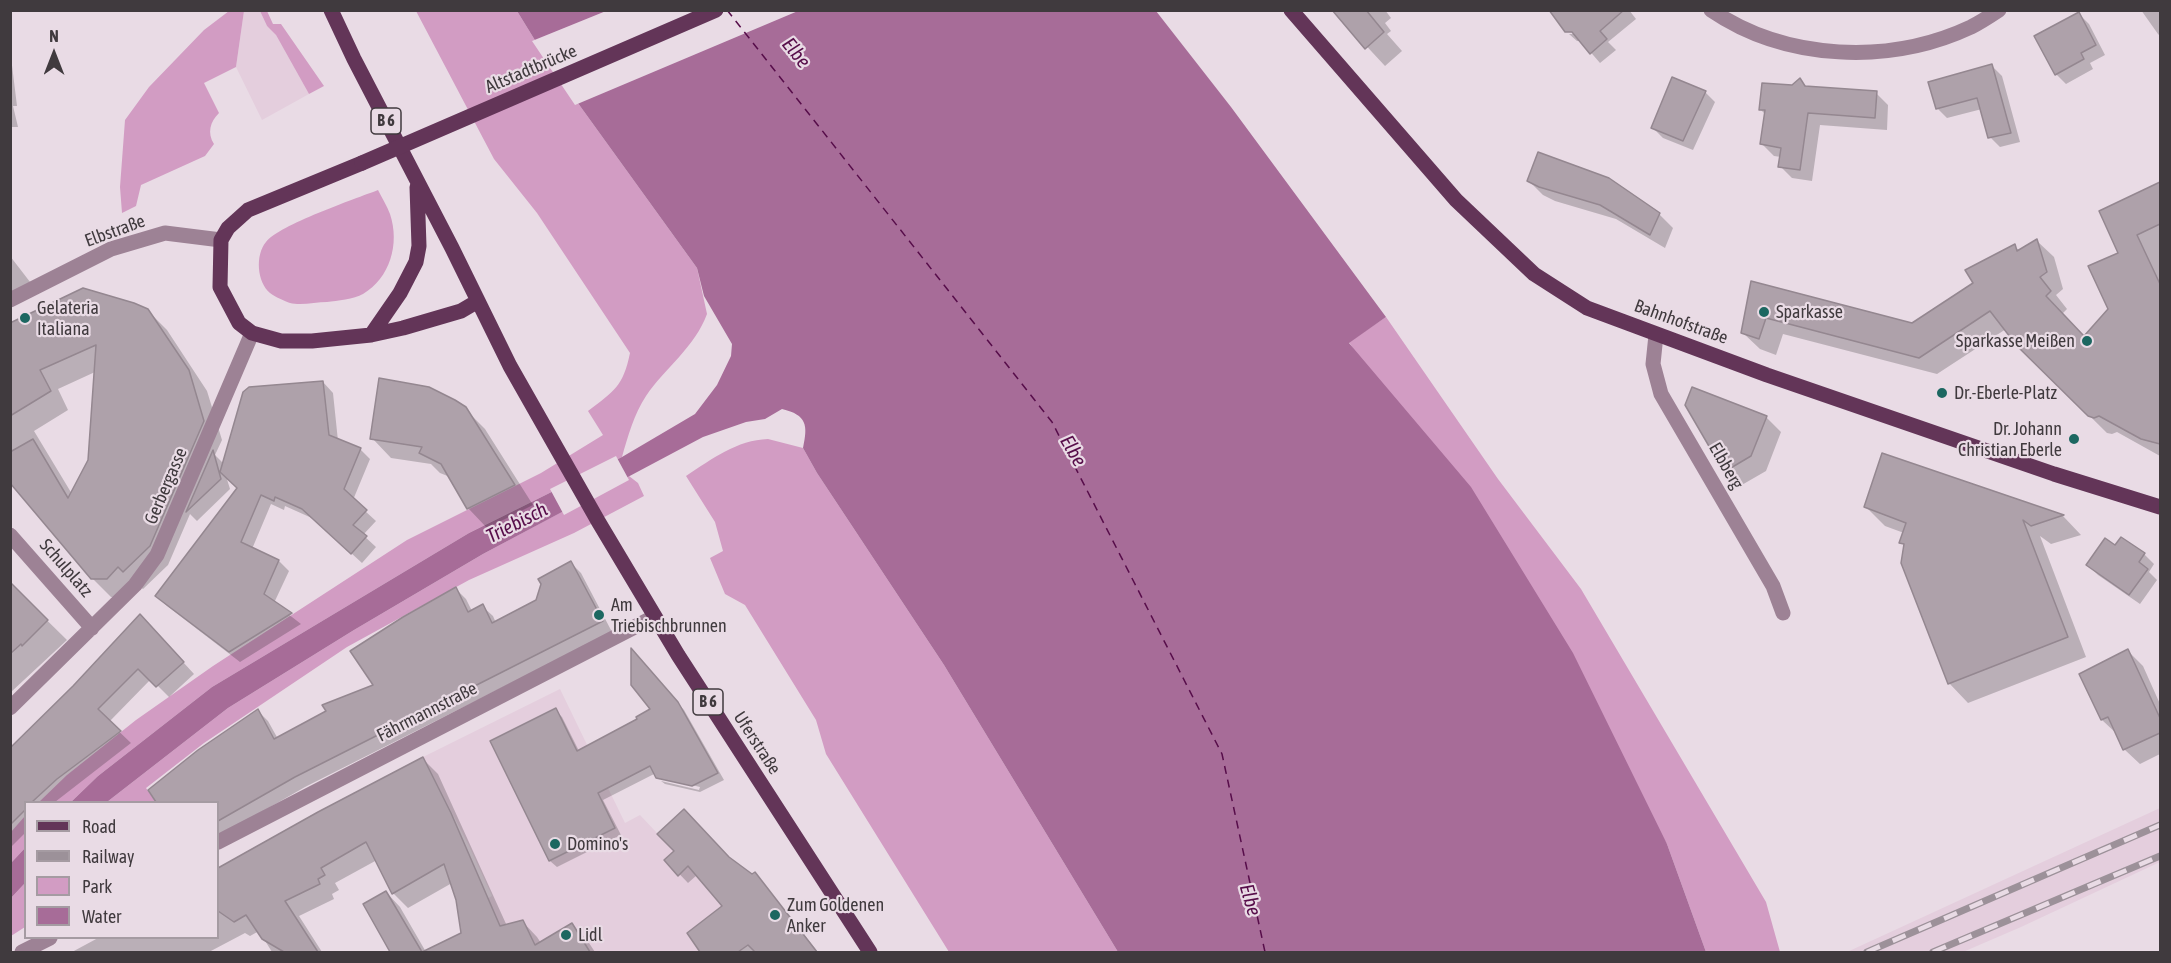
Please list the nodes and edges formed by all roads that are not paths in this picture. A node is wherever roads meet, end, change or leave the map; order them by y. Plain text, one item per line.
1 (331, 10) edge
2 (716, 10) edge
3 (1291, 10) edge
4 (1711, 10) edge
5 (1999, 10) edge
6 (418, 184) junction
7 (221, 240) junction
8 (10, 300) edge
9 (478, 301) junction
10 (252, 333) junction
11 (371, 334) junction
12 (1656, 334) junction
13 (2160, 507) edge
14 (10, 535) edge
15 (1783, 613) dead end
16 (654, 617) junction
17 (92, 628) junction
18 (10, 708) edge
19 (219, 841) edge
20 (48, 939) edge
21 (22, 952) edge
22 (870, 952) edge

1 - 6 main road, B 6
2 - 7 main road, Altstadtbrücke, bridge
3 - 12 main road, Bahnhofstraße
4 - 5 street
6 - 9 main road, B 6
6 - 11 main road
7 - 8 street, Elbstraße
7 - 10 main road
9 - 11 main road
9 - 16 main road, Uferstraße / B 6
10 - 11 main road
10 - 17 street, Gerbergasse
12 - 13 main road, Bahnhofstraße
12 - 15 street, Elbberg
14 - 17 street, Schulplatz
16 - 19 street, Fährmannstraße
16 - 22 main road, Uferstraße / B 6
17 - 18 street, Gerbergasse
20 - 21 street

